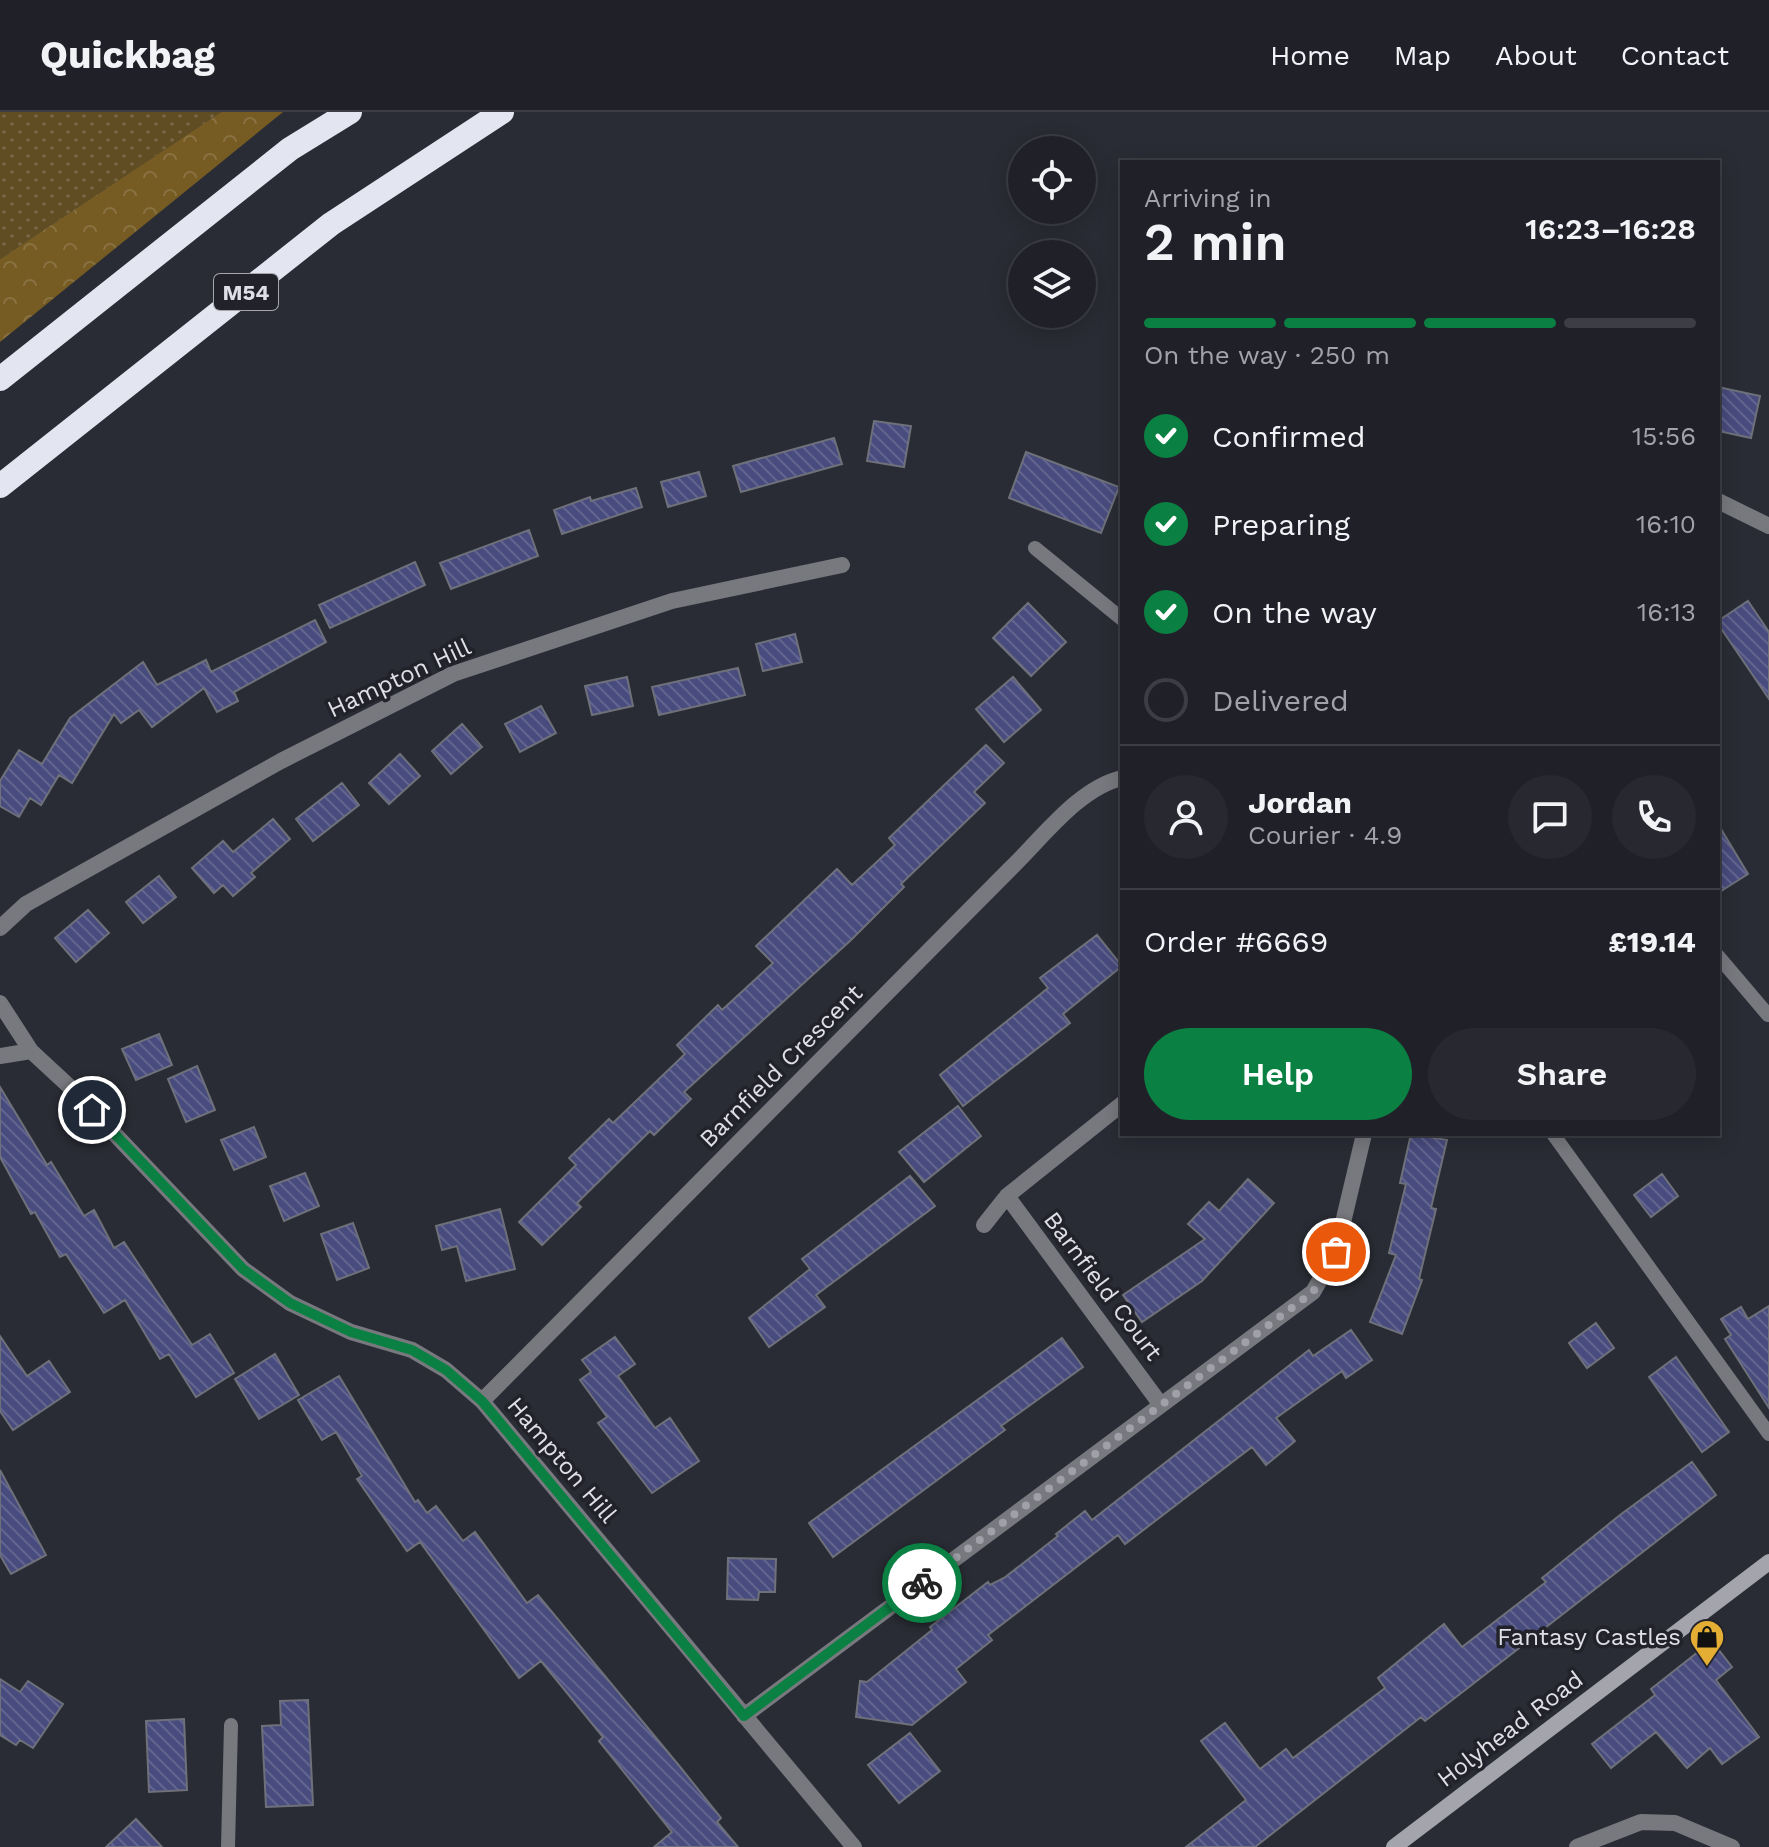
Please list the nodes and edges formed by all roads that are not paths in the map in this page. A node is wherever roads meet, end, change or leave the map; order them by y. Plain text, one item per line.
1 (350, 112) edge
2 (502, 112) edge
3 (0, 379) edge
4 (0, 486) edge
5 (1720, 502) edge
6 (1769, 526) edge
7 (1035, 548) dead end
8 (842, 565) dead end
9 (1120, 617) edge
10 (1120, 778) edge
11 (3, 922) edge
12 (1720, 958) edge
13 (0, 1003) edge
14 (1768, 1015) edge
15 (31, 1051) junction
16 (0, 1056) edge
17 (1120, 1106) edge
18 (1364, 1136) edge
19 (1554, 1136) edge
20 (1007, 1196) junction
21 (984, 1225) dead end
22 (482, 1401) junction
23 (1161, 1405) junction
24 (1769, 1434) edge
25 (1769, 1562) edge
26 (744, 1716) junction
27 (231, 1725) dead end
28 (228, 1847) edge
29 (854, 1847) edge
30 (1394, 1847) edge
31 (1577, 1847) edge
32 (1732, 1847) edge

1 - 3 highway
2 - 4 highway, M54
5 - 6 street
7 - 9 lane
8 - 11 street, Hampton Hill
10 - 22 street, Barnfield Crescent
12 - 14 lane
13 - 15 street, Hampton Hill
15 - 16 street
15 - 22 street, Hampton Hill
17 - 20 street
18 - 23 street
19 - 24 lane
20 - 21 street
20 - 23 street, Barnfield Court
22 - 26 street, Hampton Hill
23 - 26 street
25 - 30 main road, Holyhead Road
26 - 29 street, Hampton Hill
27 - 28 lane
31 - 32 street

